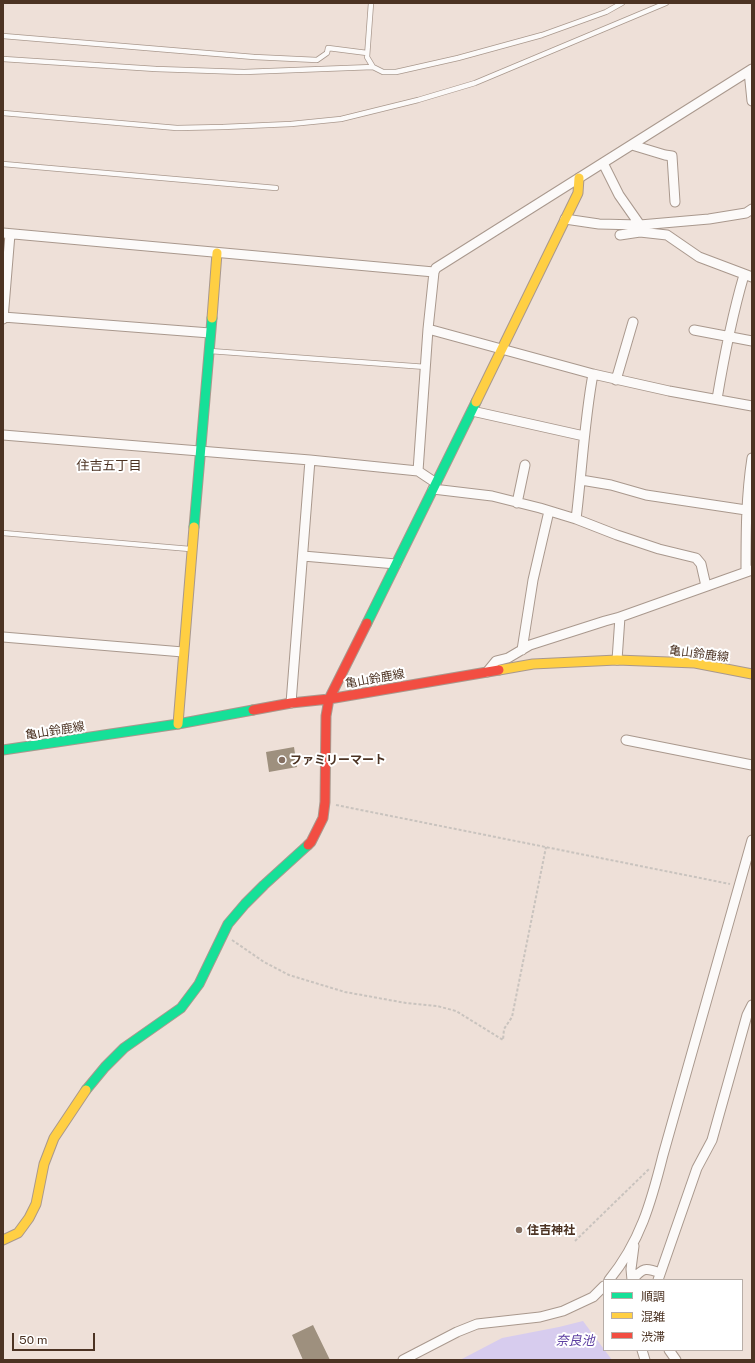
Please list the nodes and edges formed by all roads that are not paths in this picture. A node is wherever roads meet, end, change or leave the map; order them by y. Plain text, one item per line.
1 (371, 3) edge
2 (622, 3) edge
3 (666, 3) edge
4 (3, 36) edge
5 (367, 52) junction
6 (3, 59) edge
7 (373, 67) junction
8 (750, 70) edge
9 (752, 101) edge
10 (3, 113) edge
11 (632, 145) junction
12 (603, 163) junction
13 (3, 164) edge
14 (579, 178) junction
15 (276, 188) dead end
16 (675, 202) dead end
17 (752, 209) edge
18 (565, 218) junction
19 (640, 228) junction
20 (7, 234) edge
21 (620, 235) dead end
22 (217, 253) junction
23 (434, 272) junction
24 (748, 276) edge
25 (3, 318) edge
26 (633, 322) dead end
27 (428, 329) junction
28 (694, 330) dead end
29 (210, 333) junction
30 (728, 336) junction
31 (752, 341) edge
32 (502, 350) junction
33 (209, 351) junction
34 (426, 367) junction
35 (593, 374) junction
36 (616, 380) junction
37 (717, 399) junction
38 (752, 406) edge
39 (472, 411) junction
40 (3, 435) edge
41 (584, 436) junction
42 (201, 452) junction
43 (752, 458) edge
44 (310, 460) junction
45 (525, 465) dead end
46 (418, 471) junction
47 (581, 480) junction
48 (434, 486) junction
49 (517, 503) junction
50 (746, 510) junction
51 (549, 511) junction
52 (576, 519) junction
53 (3, 533) edge
54 (192, 550) junction
55 (303, 556) junction
56 (396, 564) junction
57 (749, 571) edge
58 (706, 586) junction
59 (620, 618) junction
60 (3, 637) edge
61 (522, 650) junction
62 (183, 652) junction
63 (617, 660) junction
64 (487, 672) junction
65 (752, 674) edge
66 (329, 699) junction
67 (291, 703) junction
68 (178, 724) junction
69 (626, 740) dead end
70 (3, 750) edge
71 (752, 765) edge
72 (752, 840) edge
73 (752, 1005) edge
74 (3, 1240) edge
75 (634, 1242) junction
76 (659, 1276) edge
77 (610, 1279) edge
78 (632, 1279) edge
79 (633, 1279) edge
80 (603, 1287) edge
81 (670, 1351) edge
82 (403, 1360) edge
83 (676, 1360) edge

1 - 5 lane
2 - 7 lane
3 - 10 lane
4 - 5 lane
5 - 7 lane
6 - 7 lane
8 - 9 street
8 - 11 street
11 - 12 street
11 - 16 street
12 - 14 street
12 - 19 street
13 - 15 lane
14 - 18 street
14 - 23 street
17 - 19 street
18 - 19 street
18 - 32 street
19 - 21 street
19 - 24 street
20 - 22 street
20 - 25 street
22 - 23 street
22 - 29 street
23 - 27 street
24 - 30 street
25 - 29 street
26 - 36 street
27 - 32 street
27 - 34 street
28 - 30 street
29 - 33 street
30 - 31 street
30 - 37 street
32 - 35 street
32 - 39 street
33 - 34 lane
33 - 42 street
34 - 46 street
35 - 36 street
35 - 41 street
36 - 37 street
37 - 38 street
39 - 41 street
39 - 48 street
40 - 42 street
41 - 47 street
42 - 44 street
42 - 54 street
43 - 50 street
44 - 46 street
44 - 55 street
45 - 49 street
46 - 48 street
47 - 50 street
47 - 52 street
48 - 49 street
48 - 56 street
49 - 51 street
50 - 57 street
51 - 52 street
51 - 61 street
52 - 58 street
53 - 54 lane
54 - 62 street
55 - 56 street
55 - 67 street
56 - 66 street
57 - 58 street
58 - 59 street
59 - 61 street
59 - 63 street
60 - 62 street
61 - 64 street
62 - 68 street
63 - 64 street, 亀山鈴鹿線
63 - 65 street, 亀山鈴鹿線
64 - 66 street, 亀山鈴鹿線
66 - 67 street, 亀山鈴鹿線
66 - 74 street
67 - 68 street, 亀山鈴鹿線
68 - 70 street, 亀山鈴鹿線
69 - 71 street
72 - 75 street
73 - 76 street
75 - 77 street
75 - 78 street
76 - 79 street
80 - 82 street
81 - 83 street

